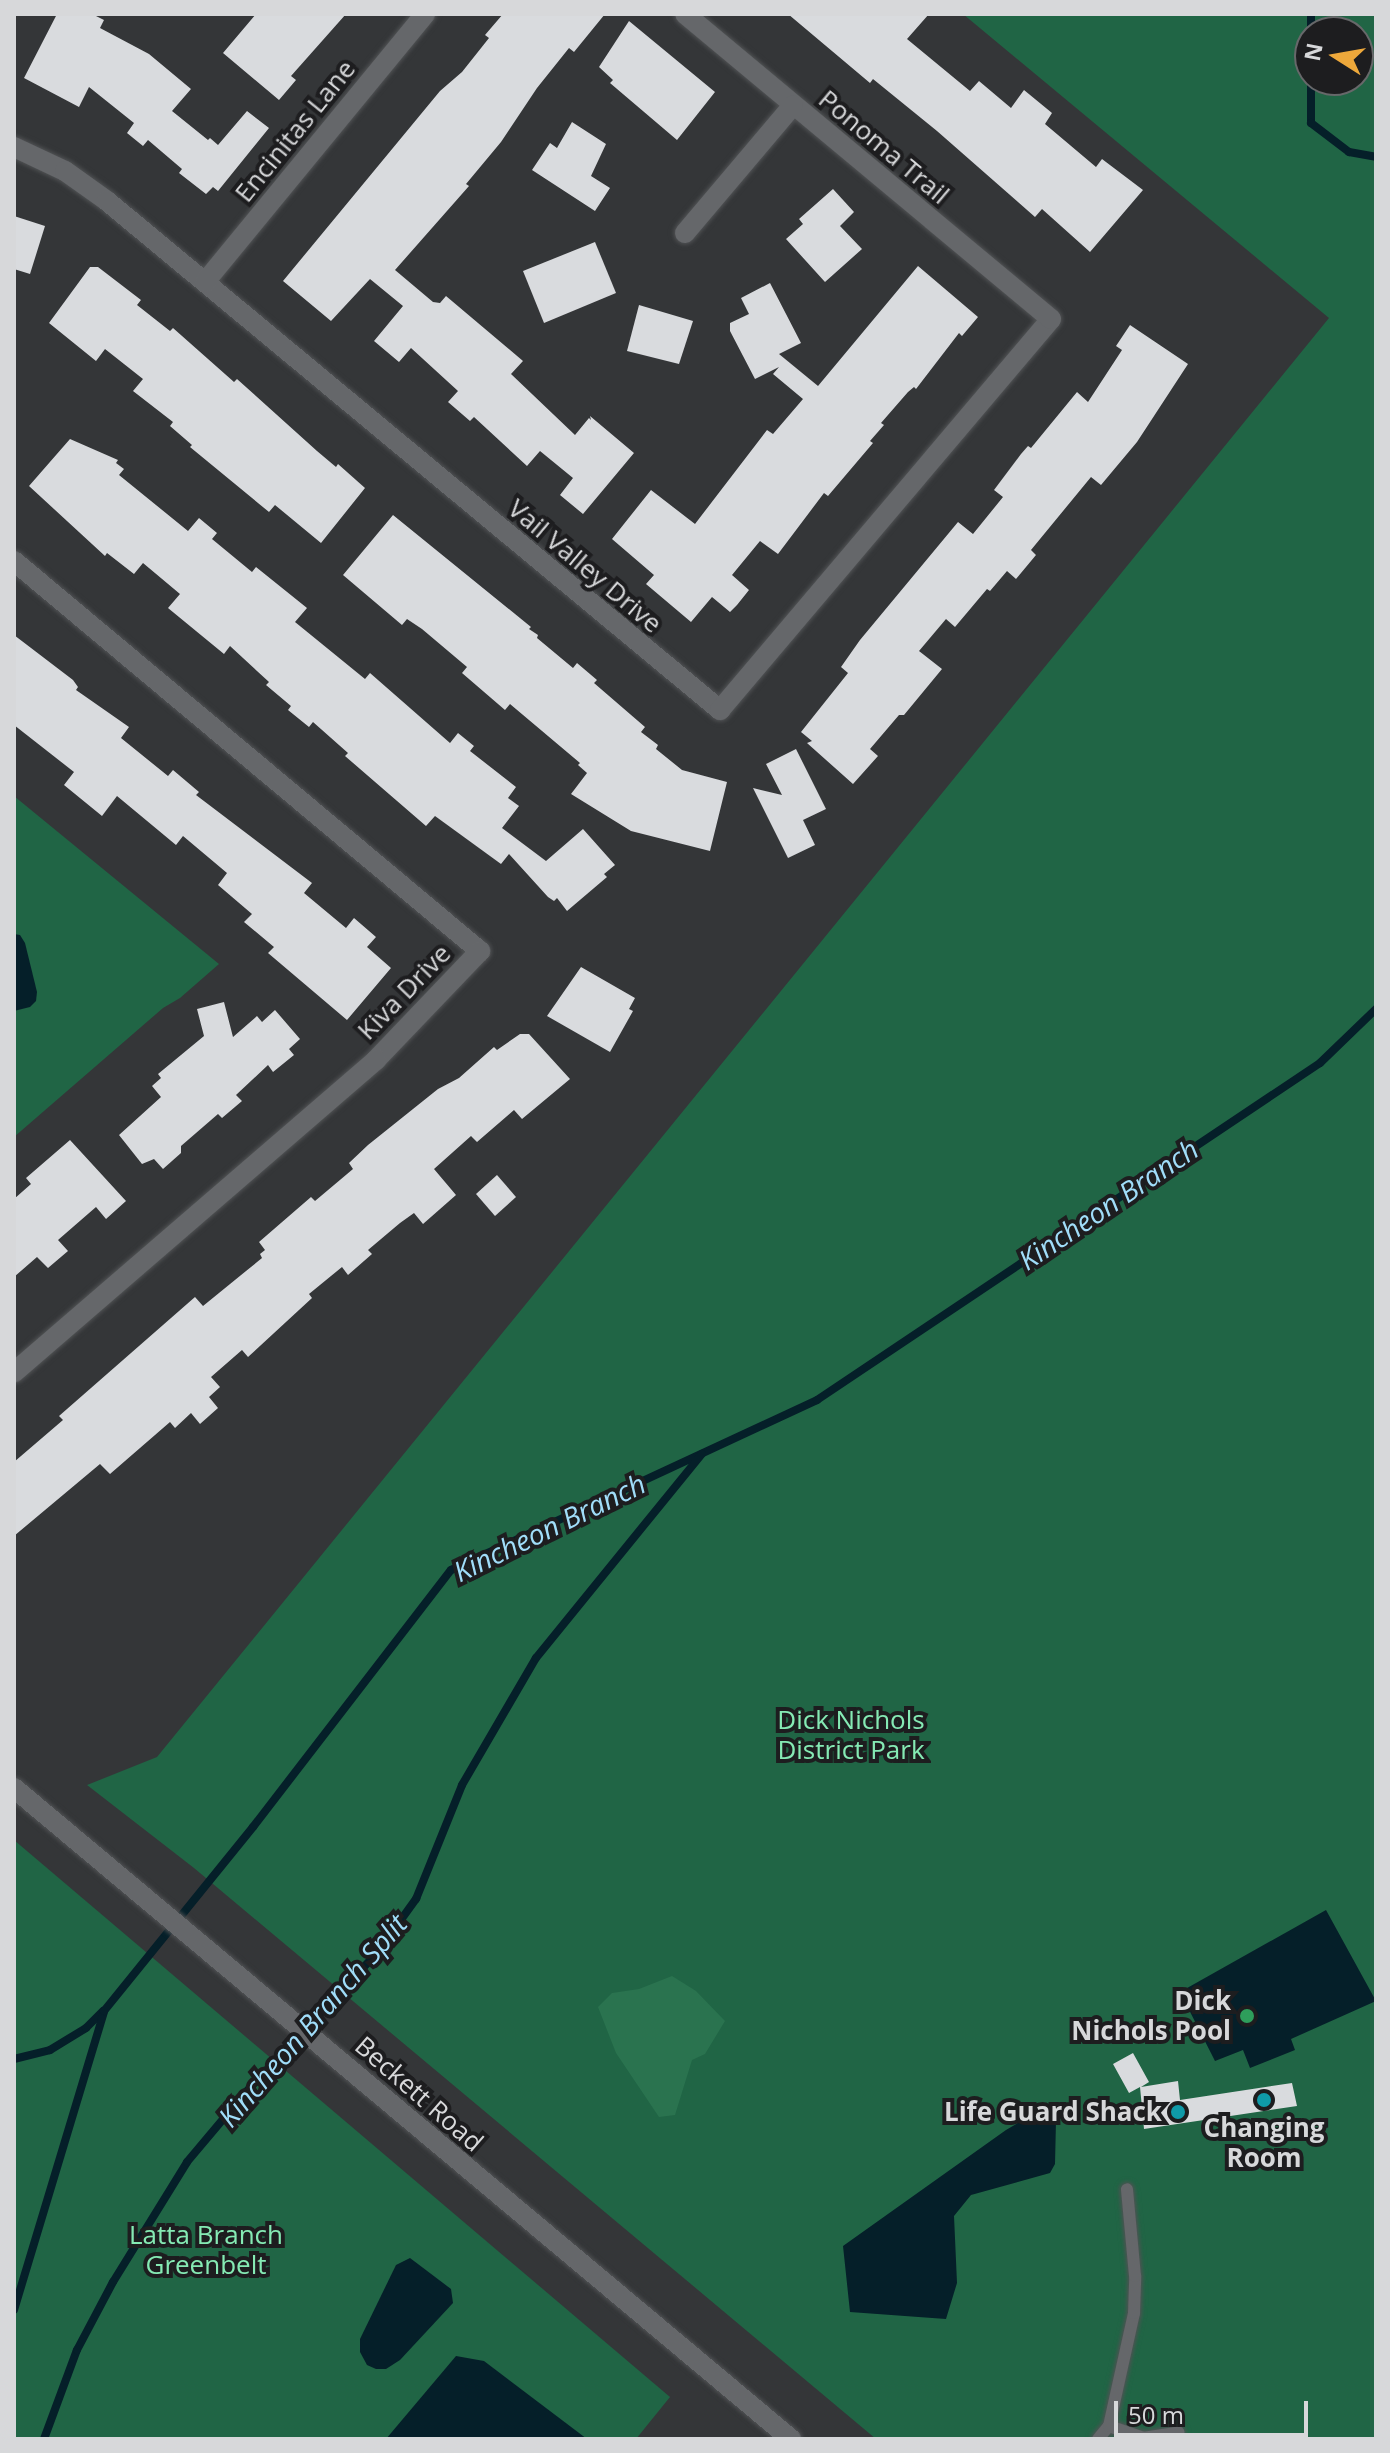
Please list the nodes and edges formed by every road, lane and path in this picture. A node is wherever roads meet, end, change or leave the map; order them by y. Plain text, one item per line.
1 (425, 14) edge
2 (685, 14) edge
3 (793, 105) junction
4 (14, 147) edge
5 (685, 233) dead end
6 (205, 282) junction
7 (1051, 319) joint
8 (14, 561) edge
9 (14, 1372) edge
10 (14, 1788) edge
11 (1127, 2189) dead end
12 (1109, 2426) junction
13 (1179, 2432) dead end
14 (791, 2439) edge
15 (1098, 2439) edge

1 - 6 street, Encinitas Lane
2 - 3 street, Ponoma Trail
3 - 5 street
3 - 7 street, Ponoma Trail
4 - 6 street, Vail Valley Drive
6 - 7 street, Vail Valley Drive
8 - 9 street, Kiva Drive
10 - 14 street, Beckett Road
11 - 12 lane
12 - 13 lane
12 - 15 lane

